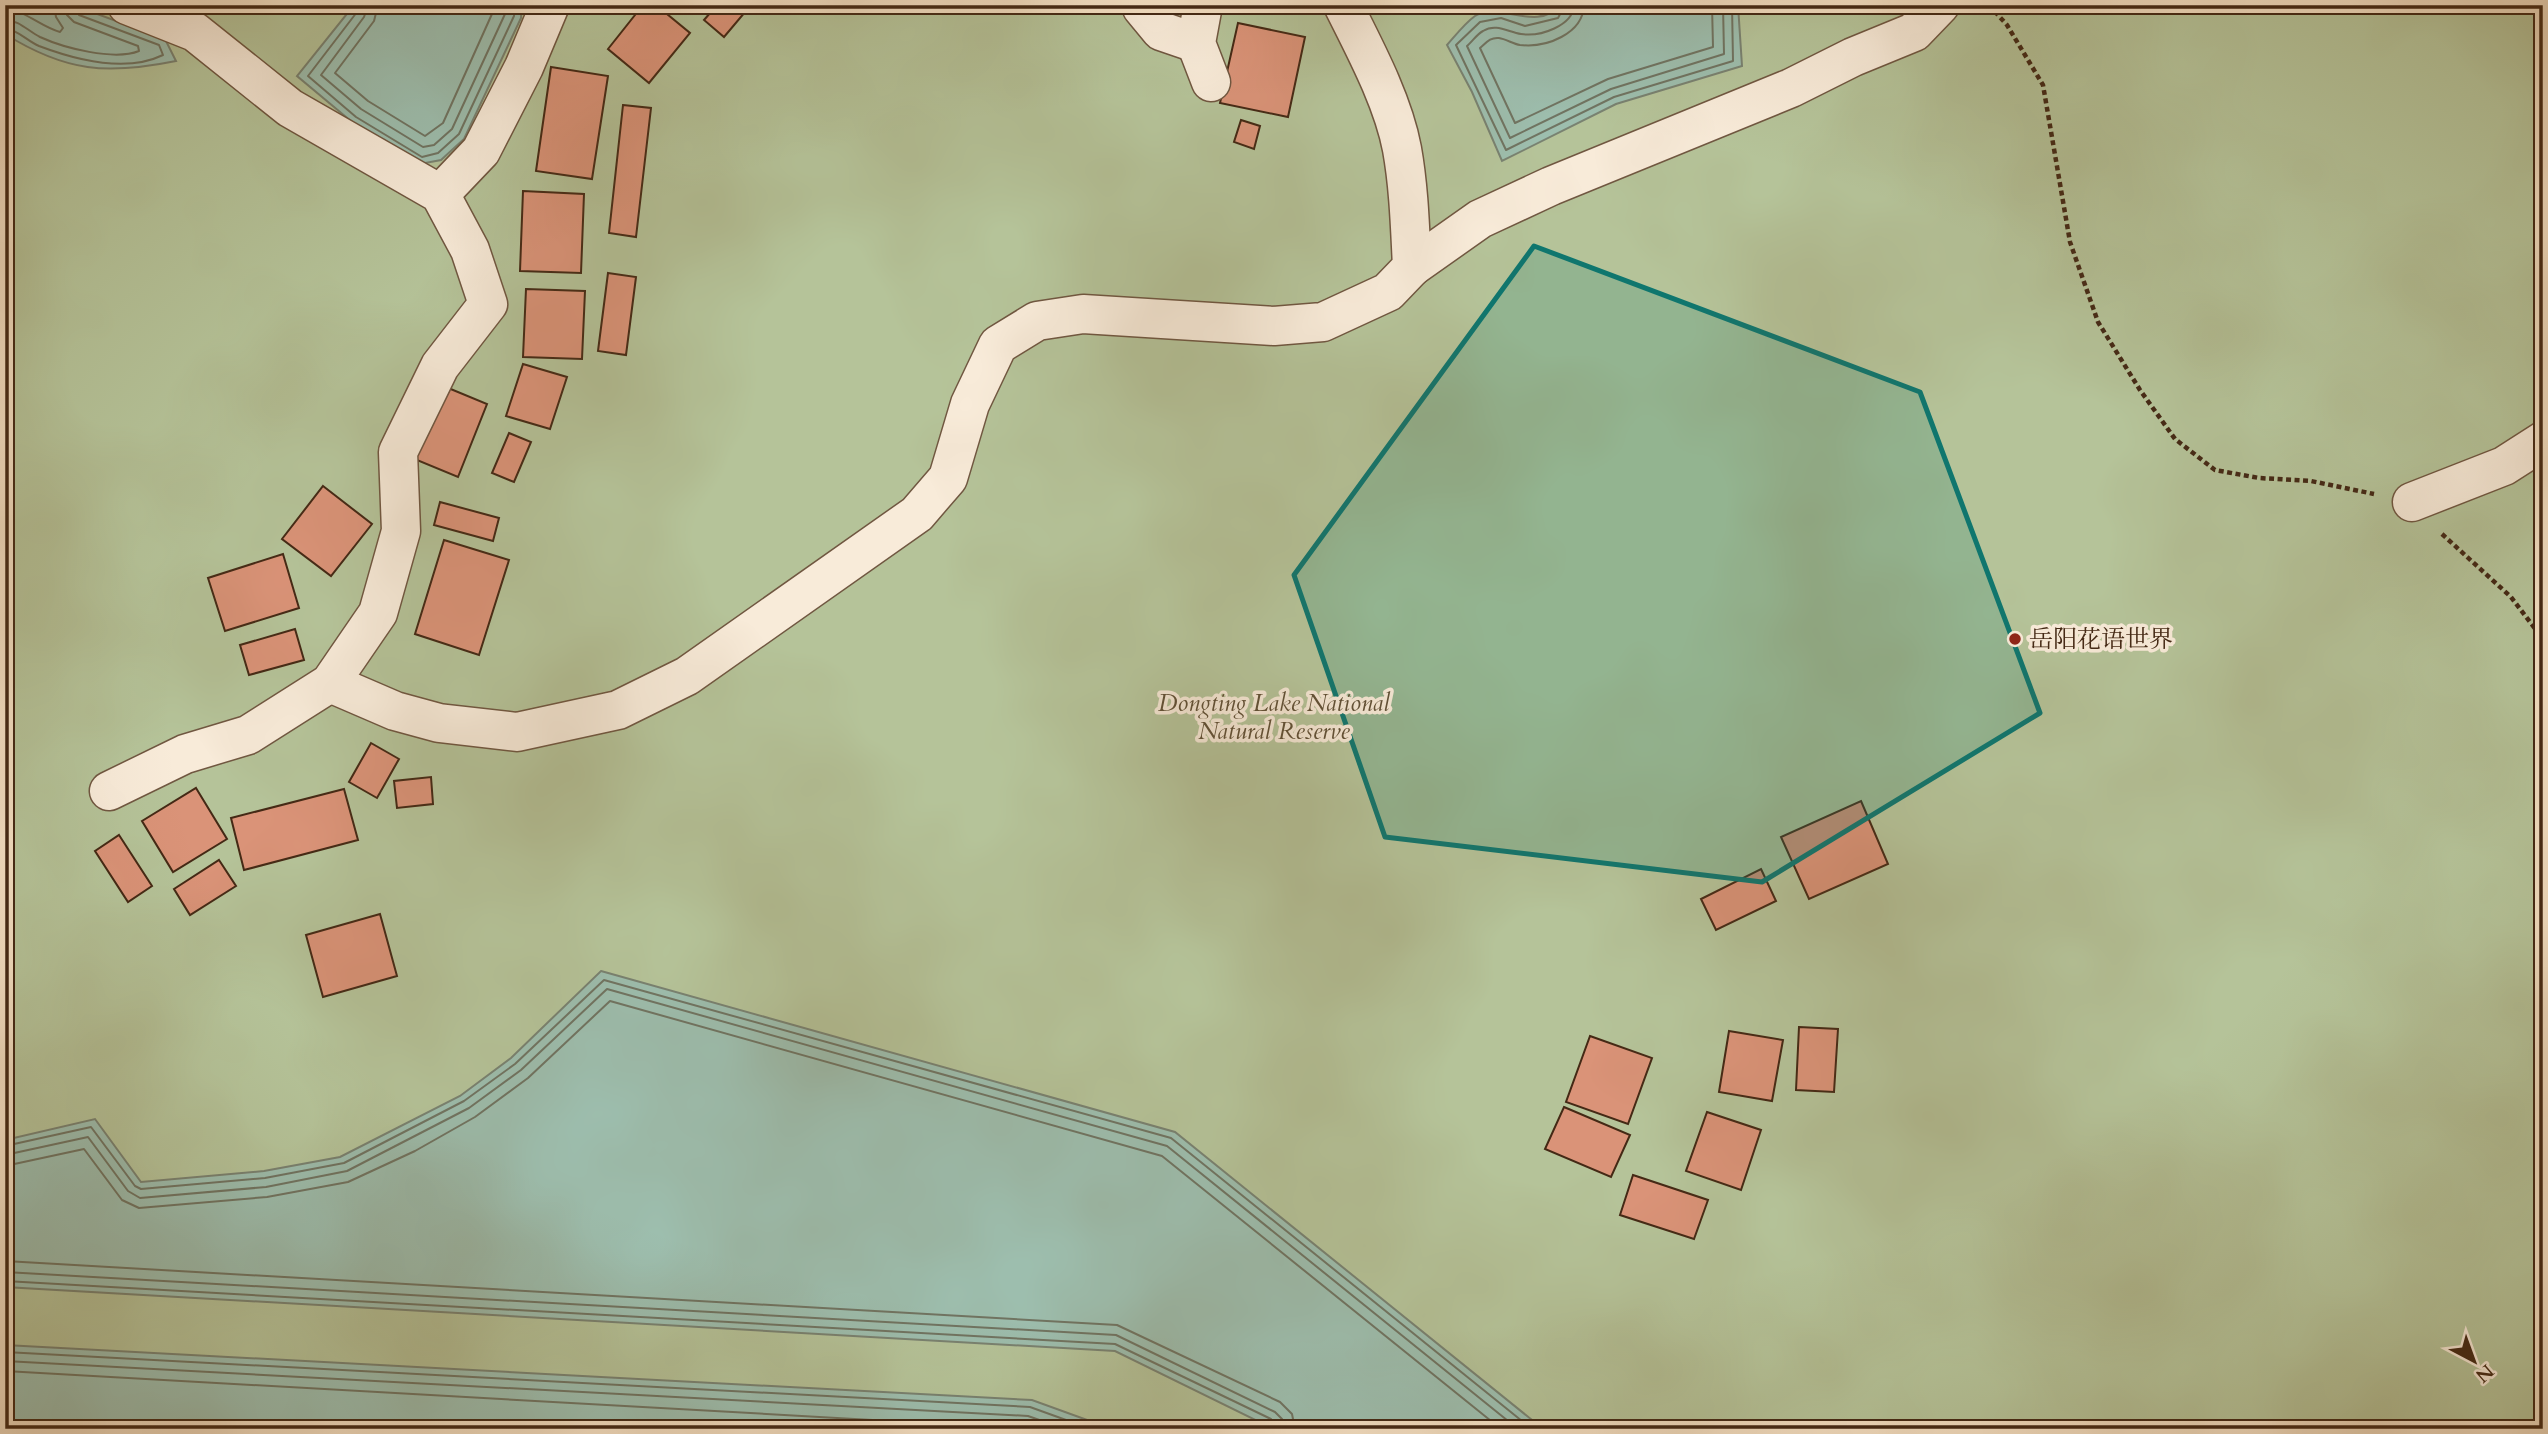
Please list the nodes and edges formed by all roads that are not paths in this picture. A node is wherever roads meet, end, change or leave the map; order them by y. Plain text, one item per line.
1 (127, 5) edge
2 (550, 5) edge
3 (1144, 5) edge
4 (1203, 5) edge
5 (1343, 5) edge
6 (1940, 5) edge
7 (1196, 43) junction
8 (1211, 82) dead end
9 (440, 194) junction
10 (1412, 267) junction
11 (2543, 441) edge
12 (2412, 502) road end
13 (330, 683) junction
14 (109, 791) dead end

1 - 9 street
2 - 9 street
3 - 7 street
4 - 7 street
5 - 10 street
6 - 10 street
7 - 8 street
9 - 13 street
10 - 13 street
11 - 12 street
13 - 14 street

